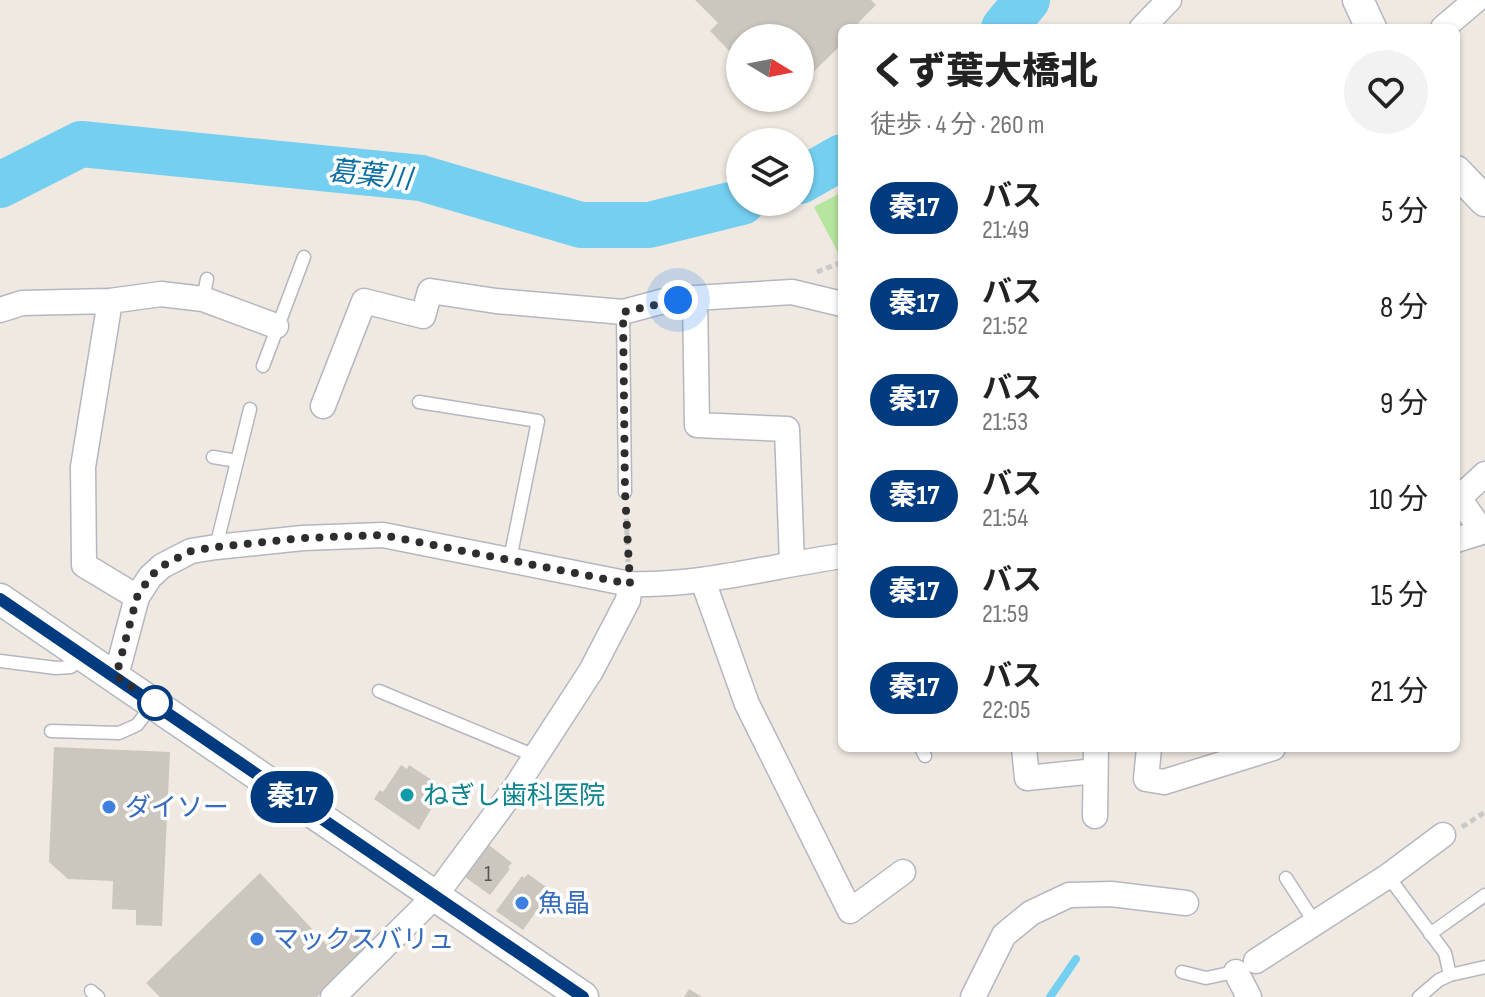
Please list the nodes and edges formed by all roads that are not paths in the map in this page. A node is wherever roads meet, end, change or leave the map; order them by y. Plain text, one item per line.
1 (1169, 0) edge
2 (1358, 0) edge
3 (1476, 0) edge
4 (1146, 24) edge
5 (1369, 24) edge
6 (1448, 24) edge
7 (1460, 175) edge
8 (1485, 201) edge
9 (304, 257) dead end
10 (695, 298) junction
11 (110, 301) junction
12 (838, 303) edge
13 (0, 310) edge
14 (623, 312) junction
15 (276, 326) junction
16 (263, 366) dead end
17 (419, 402) dead end
18 (323, 406) dead end
19 (250, 409) dead end
20 (213, 457) dead end
21 (237, 461) junction
22 (1485, 474) edge
23 (625, 492) road end
24 (1460, 494) edge
25 (1460, 500) edge
26 (1484, 531) edge
27 (1460, 539) edge
28 (216, 547) junction
29 (838, 557) edge
30 (510, 559) junction
31 (792, 563) junction
32 (703, 581) junction
33 (630, 584) junction
34 (137, 597) junction
35 (0, 599) edge
36 (82, 655) junction
37 (0, 661) edge
38 (116, 676) junction
39 (379, 691) dead end
40 (154, 702) junction
41 (51, 731) dead end
42 (1024, 752) edge
43 (1149, 752) edge
44 (1260, 752) edge
45 (535, 756) junction
46 (1096, 759) edge
47 (1095, 816) dead end
48 (1443, 835) dead end
49 (903, 872) dead end
50 (1388, 876) junction
51 (1286, 878) dead end
52 (1485, 895) edge
53 (435, 896) junction
54 (1186, 903) dead end
55 (1315, 923) junction
56 (1430, 934) junction
57 (1246, 967) junction
58 (1485, 967) edge
59 (1182, 972) dead end
60 (1450, 975) junction
61 (333, 997) edge
62 (583, 997) edge
63 (973, 997) edge
64 (1249, 997) edge
65 (1419, 997) edge

1 - 4 street
2 - 5 street
3 - 6 street
7 - 8 street
9 - 15 lane
10 - 12 street
10 - 14 street
10 - 31 street
11 - 13 street
11 - 15 street
11 - 34 street
14 - 18 street
14 - 23 lane
15 - 16 lane
17 - 30 lane
19 - 21 lane
20 - 21 lane
21 - 28 lane
22 - 24 street
25 - 26 street
26 - 27 street
28 - 30 street
28 - 34 street
29 - 31 street
30 - 33 street
31 - 32 street
32 - 33 street
32 - 49 street
33 - 45 street
34 - 38 street
35 - 36 street
36 - 37 lane
36 - 38 street
38 - 40 street
39 - 45 lane
40 - 41 lane
40 - 53 street
42 - 46 street
43 - 44 street
45 - 53 street
46 - 47 street
48 - 50 street
50 - 55 street
50 - 56 lane
51 - 55 lane
52 - 56 lane
53 - 61 street
53 - 62 street
54 - 63 street
55 - 57 street
56 - 60 lane
57 - 59 lane
57 - 64 street
58 - 60 lane
60 - 65 lane

